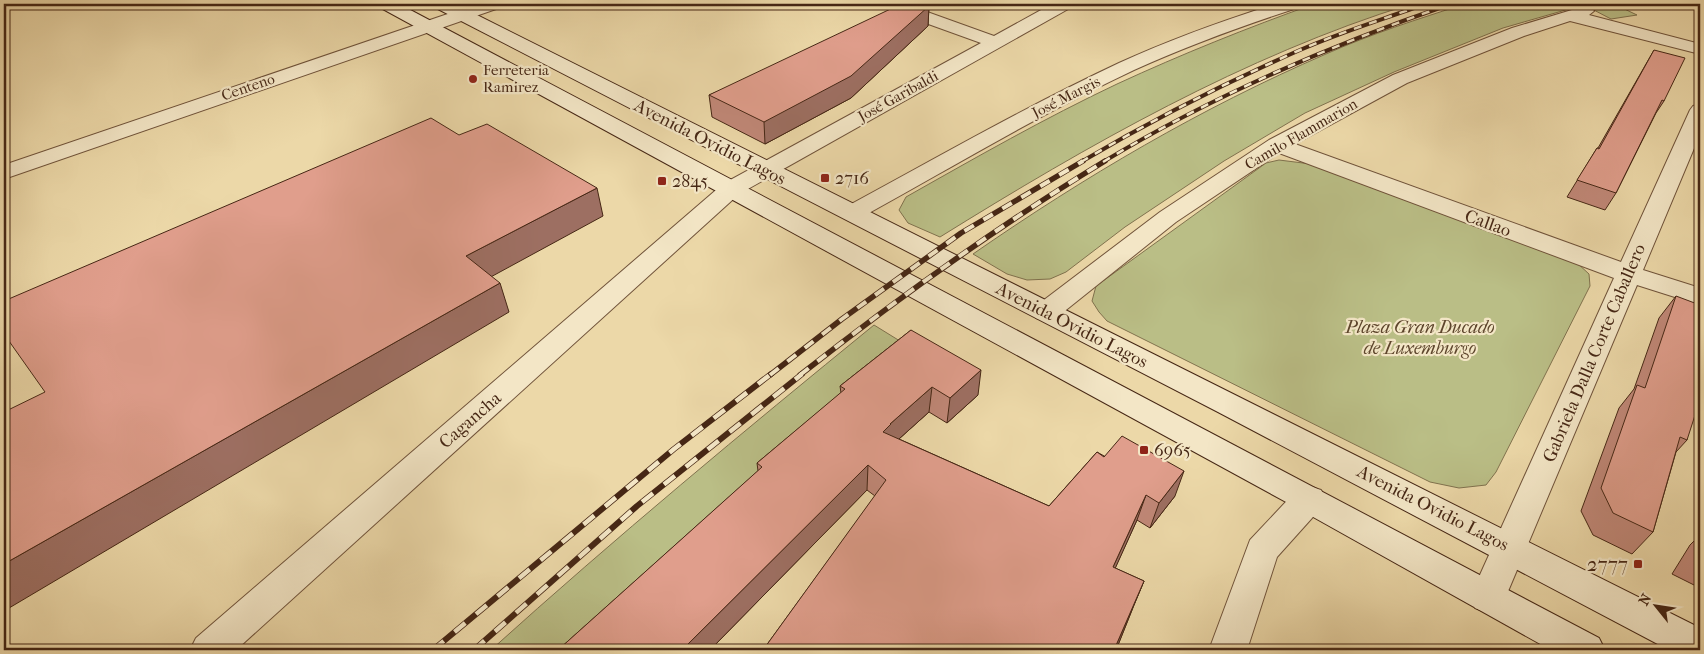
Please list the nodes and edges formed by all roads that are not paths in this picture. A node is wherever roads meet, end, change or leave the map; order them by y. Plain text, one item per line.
1 (387, 4) edge
2 (493, 4) edge
3 (890, 4) edge
4 (1064, 4) edge
5 (1292, 4) edge
6 (444, 15) edge
7 (995, 42) junction
8 (1700, 49) edge
9 (1700, 110) edge
10 (1277, 145) junction
11 (765, 170) junction
12 (4, 172) edge
13 (731, 189) junction
14 (852, 213) junction
15 (1628, 274) junction
16 (1700, 297) edge
17 (1046, 312) junction
18 (1309, 499) junction
19 (1510, 548) junction
20 (1488, 596) junction
21 (1700, 647) edge
22 (209, 650) edge
23 (1228, 650) edge
24 (1586, 650) edge

1 - 6 street, Avenida Ovidio Lagos
2 - 6 street, Centeno
3 - 7 street
4 - 7 street, José Garibaldi
5 - 14 street, José Margis
6 - 11 street, Avenida Ovidio Lagos
6 - 12 street, Centeno
6 - 13 street, Avenida Ovidio Lagos
7 - 11 street, José Garibaldi
8 - 10 street, Camilo Flammarion
9 - 15 street, Gabriela Dalla Corte Caballero
10 - 15 street, Callao
10 - 17 street, Camilo Flammarion
11 - 13 street, José Garibaldi
11 - 14 street, Avenida Ovidio Lagos
13 - 18 street, Avenida Ovidio Lagos
13 - 22 street, Cagancha
14 - 17 street, Avenida Ovidio Lagos
15 - 16 street, Callao
15 - 19 street, Gabriela Dalla Corte Caballero
17 - 19 street, Avenida Ovidio Lagos
18 - 20 street, Avenida Ovidio Lagos
18 - 23 street
19 - 20 street, Gabriela Dalla Corte Caballero
19 - 21 street, Avenida Ovidio Lagos
20 - 24 street, Avenida Ovidio Lagos

